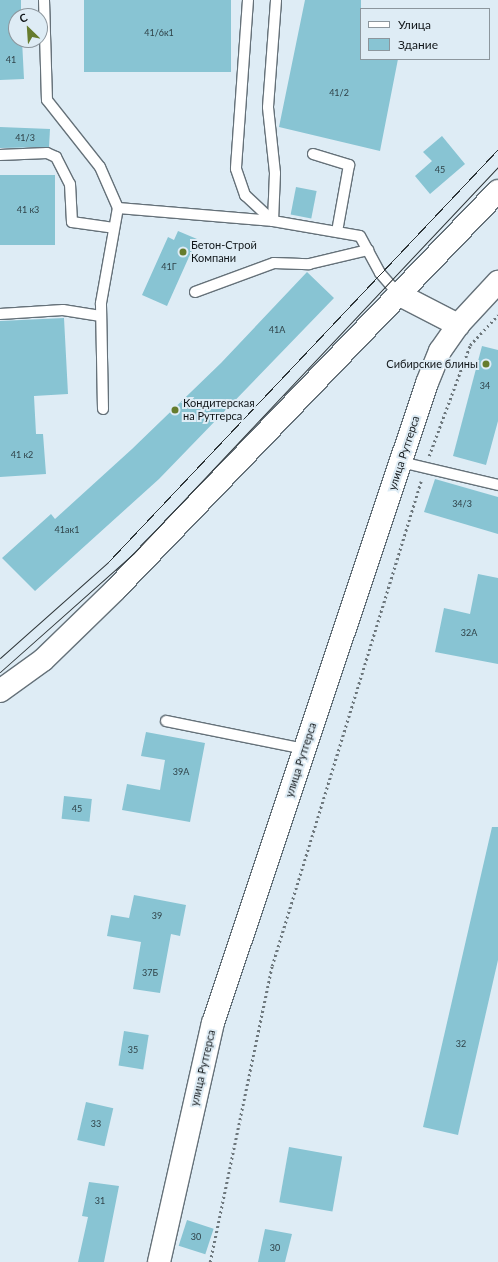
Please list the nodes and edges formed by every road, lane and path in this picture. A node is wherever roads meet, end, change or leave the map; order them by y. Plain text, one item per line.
1 (44, 0) edge
2 (248, 0) edge
3 (276, 0) edge
4 (313, 154) dead end
5 (0, 155) edge
6 (498, 191) edge
7 (118, 208) junction
8 (273, 221) junction
9 (114, 228) junction
10 (337, 232) junction
11 (368, 250) junction
12 (498, 282) edge
13 (195, 292) dead end
14 (398, 294) junction
15 (0, 314) edge
16 (498, 315) edge
17 (101, 316) junction
18 (458, 325) junction
19 (103, 410) dead end
20 (401, 462) junction
21 (425, 468) junction
22 (498, 485) edge
23 (0, 691) edge
24 (166, 721) dead end
25 (305, 749) junction
26 (159, 1262) edge
27 (210, 1262) edge

1 - 7 lane
2 - 8 lane
3 - 8 lane
4 - 10 lane
5 - 9 lane
6 - 14 main road
7 - 8 lane
7 - 9 lane
8 - 10 lane
9 - 17 lane
10 - 11 lane
11 - 13 lane
11 - 14 lane
12 - 18 main road, улица Рутгерса
14 - 18 main road
14 - 23 main road
15 - 17 lane
16 - 21 path
17 - 19 lane
18 - 20 main road, улица Рутгерса
20 - 21 lane
20 - 25 main road, улица Рутгерса
21 - 22 lane
21 - 27 path
24 - 25 lane
25 - 26 main road, улица Рутгерса

